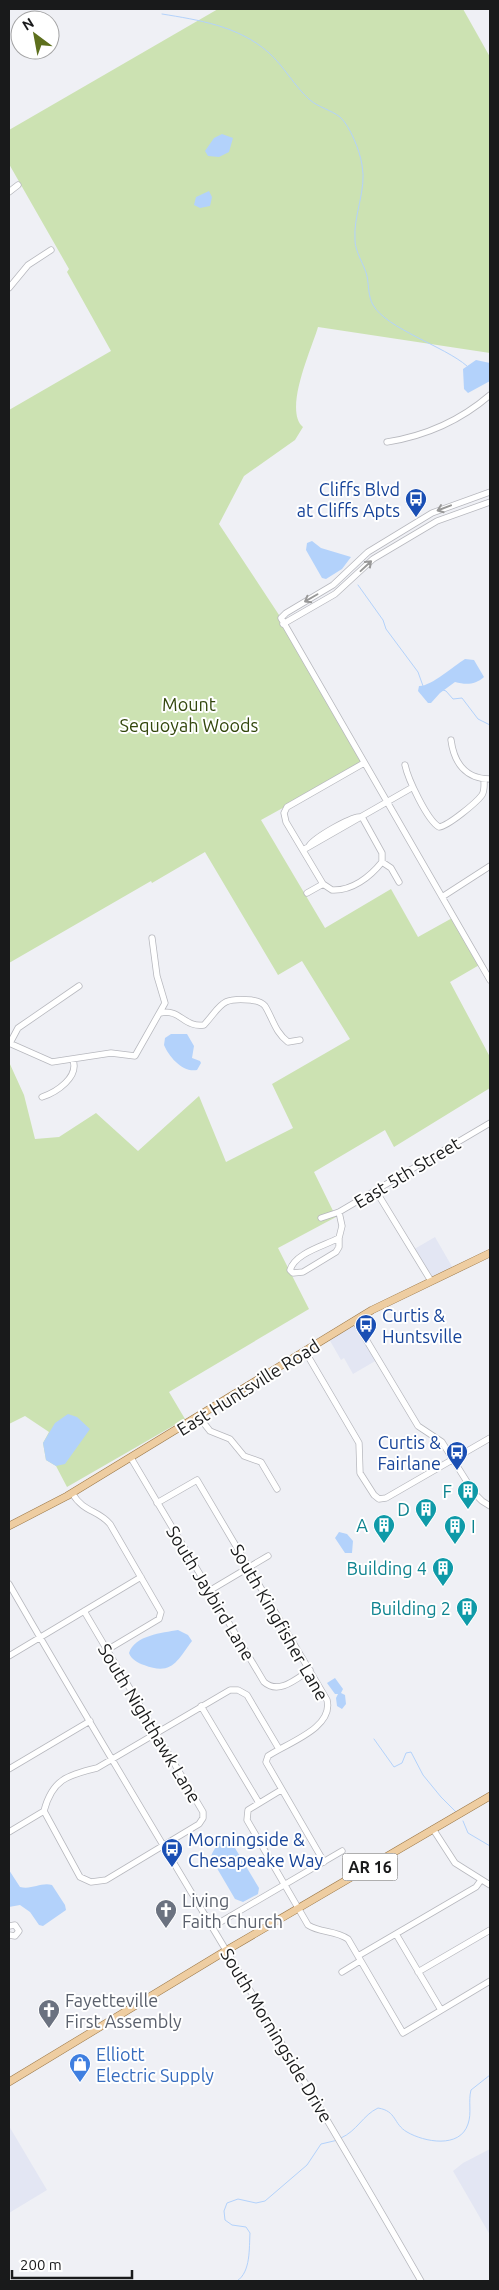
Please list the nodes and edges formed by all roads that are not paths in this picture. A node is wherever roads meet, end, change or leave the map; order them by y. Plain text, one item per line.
1 (18, 186) dead end
2 (9, 192) edge
3 (51, 250) dead end
4 (9, 288) edge
5 (490, 395) edge
6 (388, 442) dead end
7 (490, 492) edge
8 (490, 502) edge
9 (333, 585) junction
10 (338, 592) junction
11 (284, 624) junction
12 (451, 740) dead end
13 (364, 763) junction
14 (405, 765) dead end
15 (487, 779) edge
16 (413, 787) junction
17 (387, 802) junction
18 (362, 817) junction
19 (303, 850) junction
20 (382, 862) junction
21 (490, 866) edge
22 (399, 882) dead end
23 (323, 884) junction
24 (307, 893) dead end
25 (442, 897) junction
26 (152, 938) dead end
27 (490, 980) edge
28 (79, 986) dead end
29 (160, 1012) junction
30 (300, 1040) dead end
31 (10, 1043) edge
32 (72, 1060) junction
33 (42, 1097) dead end
34 (490, 1122) edge
35 (376, 1190) junction
36 (339, 1212) junction
37 (321, 1218) dead end
38 (339, 1238) junction
39 (490, 1252) edge
40 (431, 1281) junction
41 (355, 1321) junction
42 (305, 1352) junction
43 (199, 1417) junction
44 (490, 1438) edge
45 (131, 1458) junction
46 (454, 1459) junction
47 (278, 1488) dead end
48 (72, 1493) junction
49 (157, 1503) junction
50 (490, 1506) edge
51 (9, 1526) edge
52 (268, 1556) dead end
53 (249, 1567) junction
54 (142, 1577) junction
55 (9, 1584) edge
56 (209, 1591) junction
57 (84, 1611) junction
58 (40, 1637) junction
59 (107, 1650) junction
60 (9, 1656) edge
61 (310, 1670) junction
62 (201, 1706) junction
63 (90, 1721) junction
64 (156, 1733) junction
65 (279, 1749) junction
66 (111, 1759) junction
67 (9, 1769) edge
68 (281, 1790) junction
69 (490, 1796) edge
70 (259, 1803) junction
71 (44, 1811) junction
72 (433, 1829) junction
73 (9, 1832) edge
74 (163, 1846) junction
75 (342, 1851) dead end
76 (324, 1862) junction
77 (481, 1880) junction
78 (285, 1885) junction
79 (490, 1885) edge
80 (298, 1909) junction
81 (9, 1926) edge
82 (212, 1927) junction
83 (490, 1930) edge
84 (396, 1934) junction
85 (9, 1935) edge
86 (226, 1950) junction
87 (359, 1959) junction
88 (342, 1972) dead end
89 (418, 1972) junction
90 (490, 1982) edge
91 (441, 2010) junction
92 (9, 2082) edge
93 (421, 2281) edge

1 - 2 street
3 - 4 street
5 - 6 street
7 -> 9 street
10 -> 8 street
9 - 10 street
9 -> 11 street
10 - 11 street
11 - 13 street
12 - 15 street
13 - 17 street
13 - 19 street
14 - 16 street
15 - 16 street
16 - 17 street
17 - 18 street
17 - 25 street
18 - 19 street
18 - 20 street
19 - 23 street
20 - 22 street
20 - 23 street
21 - 25 street
23 - 24 street
25 - 27 street
26 - 29 street
28 - 31 street
29 - 30 street
29 - 32 street
31 - 32 street
32 - 33 street
34 - 35 street, East 5th Street
35 - 36 street, East 5th Street
35 - 40 street
36 - 37 street, East 5th Street
36 - 38 street
38 - 38 street
39 - 40 main road, East Huntsville Road
40 - 41 main road, East Huntsville Road
41 - 42 main road, East Huntsville Road
41 - 46 street
42 - 43 main road, East Huntsville Road
42 - 46 street
43 - 45 main road, East Huntsville Road
43 - 47 street
44 - 46 street
45 - 48 main road, East Huntsville Road
45 - 49 street, South Jaybird Lane
46 - 50 street
48 - 51 main road, East Huntsville Road
48 - 54 street
49 - 53 street, South Kingfisher Lane
49 - 56 street, South Jaybird Lane
52 - 53 street
53 - 56 street
53 - 61 street, South Kingfisher Lane
54 - 57 street
54 - 59 street
55 - 58 street, South Morningside Drive
56 - 61 street, South Jaybird Lane
57 - 58 street
57 - 59 street, South Nighthawk Lane
58 - 60 street
58 - 63 street, South Morningside Drive
59 - 64 street, South Nighthawk Lane
61 - 65 street, South Kingfisher Lane
62 - 64 street
62 - 65 street
62 - 70 street
63 - 66 street, South Morningside Drive
63 - 67 street
64 - 66 street
64 - 74 street, South Nighthawk Lane
65 - 68 street
66 - 71 street
66 - 74 street, South Morningside Drive
68 - 70 street
68 - 76 street
69 - 72 main road, AR 16
70 - 78 street
71 - 73 street
71 - 74 street
72 - 77 street
72 - 80 main road, AR 16
74 - 82 street, South Morningside Drive
75 - 76 street
76 - 78 street
77 - 79 street
77 - 84 street
78 - 80 street
78 - 82 street
80 - 86 main road, AR 16
80 - 87 street
81 - 85 street
82 - 86 street, South Morningside Drive
83 - 89 street
84 - 87 street
84 - 89 street
86 - 92 main road, AR 16
86 - 93 street, South Morningside Drive
87 - 88 street
87 - 91 street
89 - 91 street
90 - 91 street

